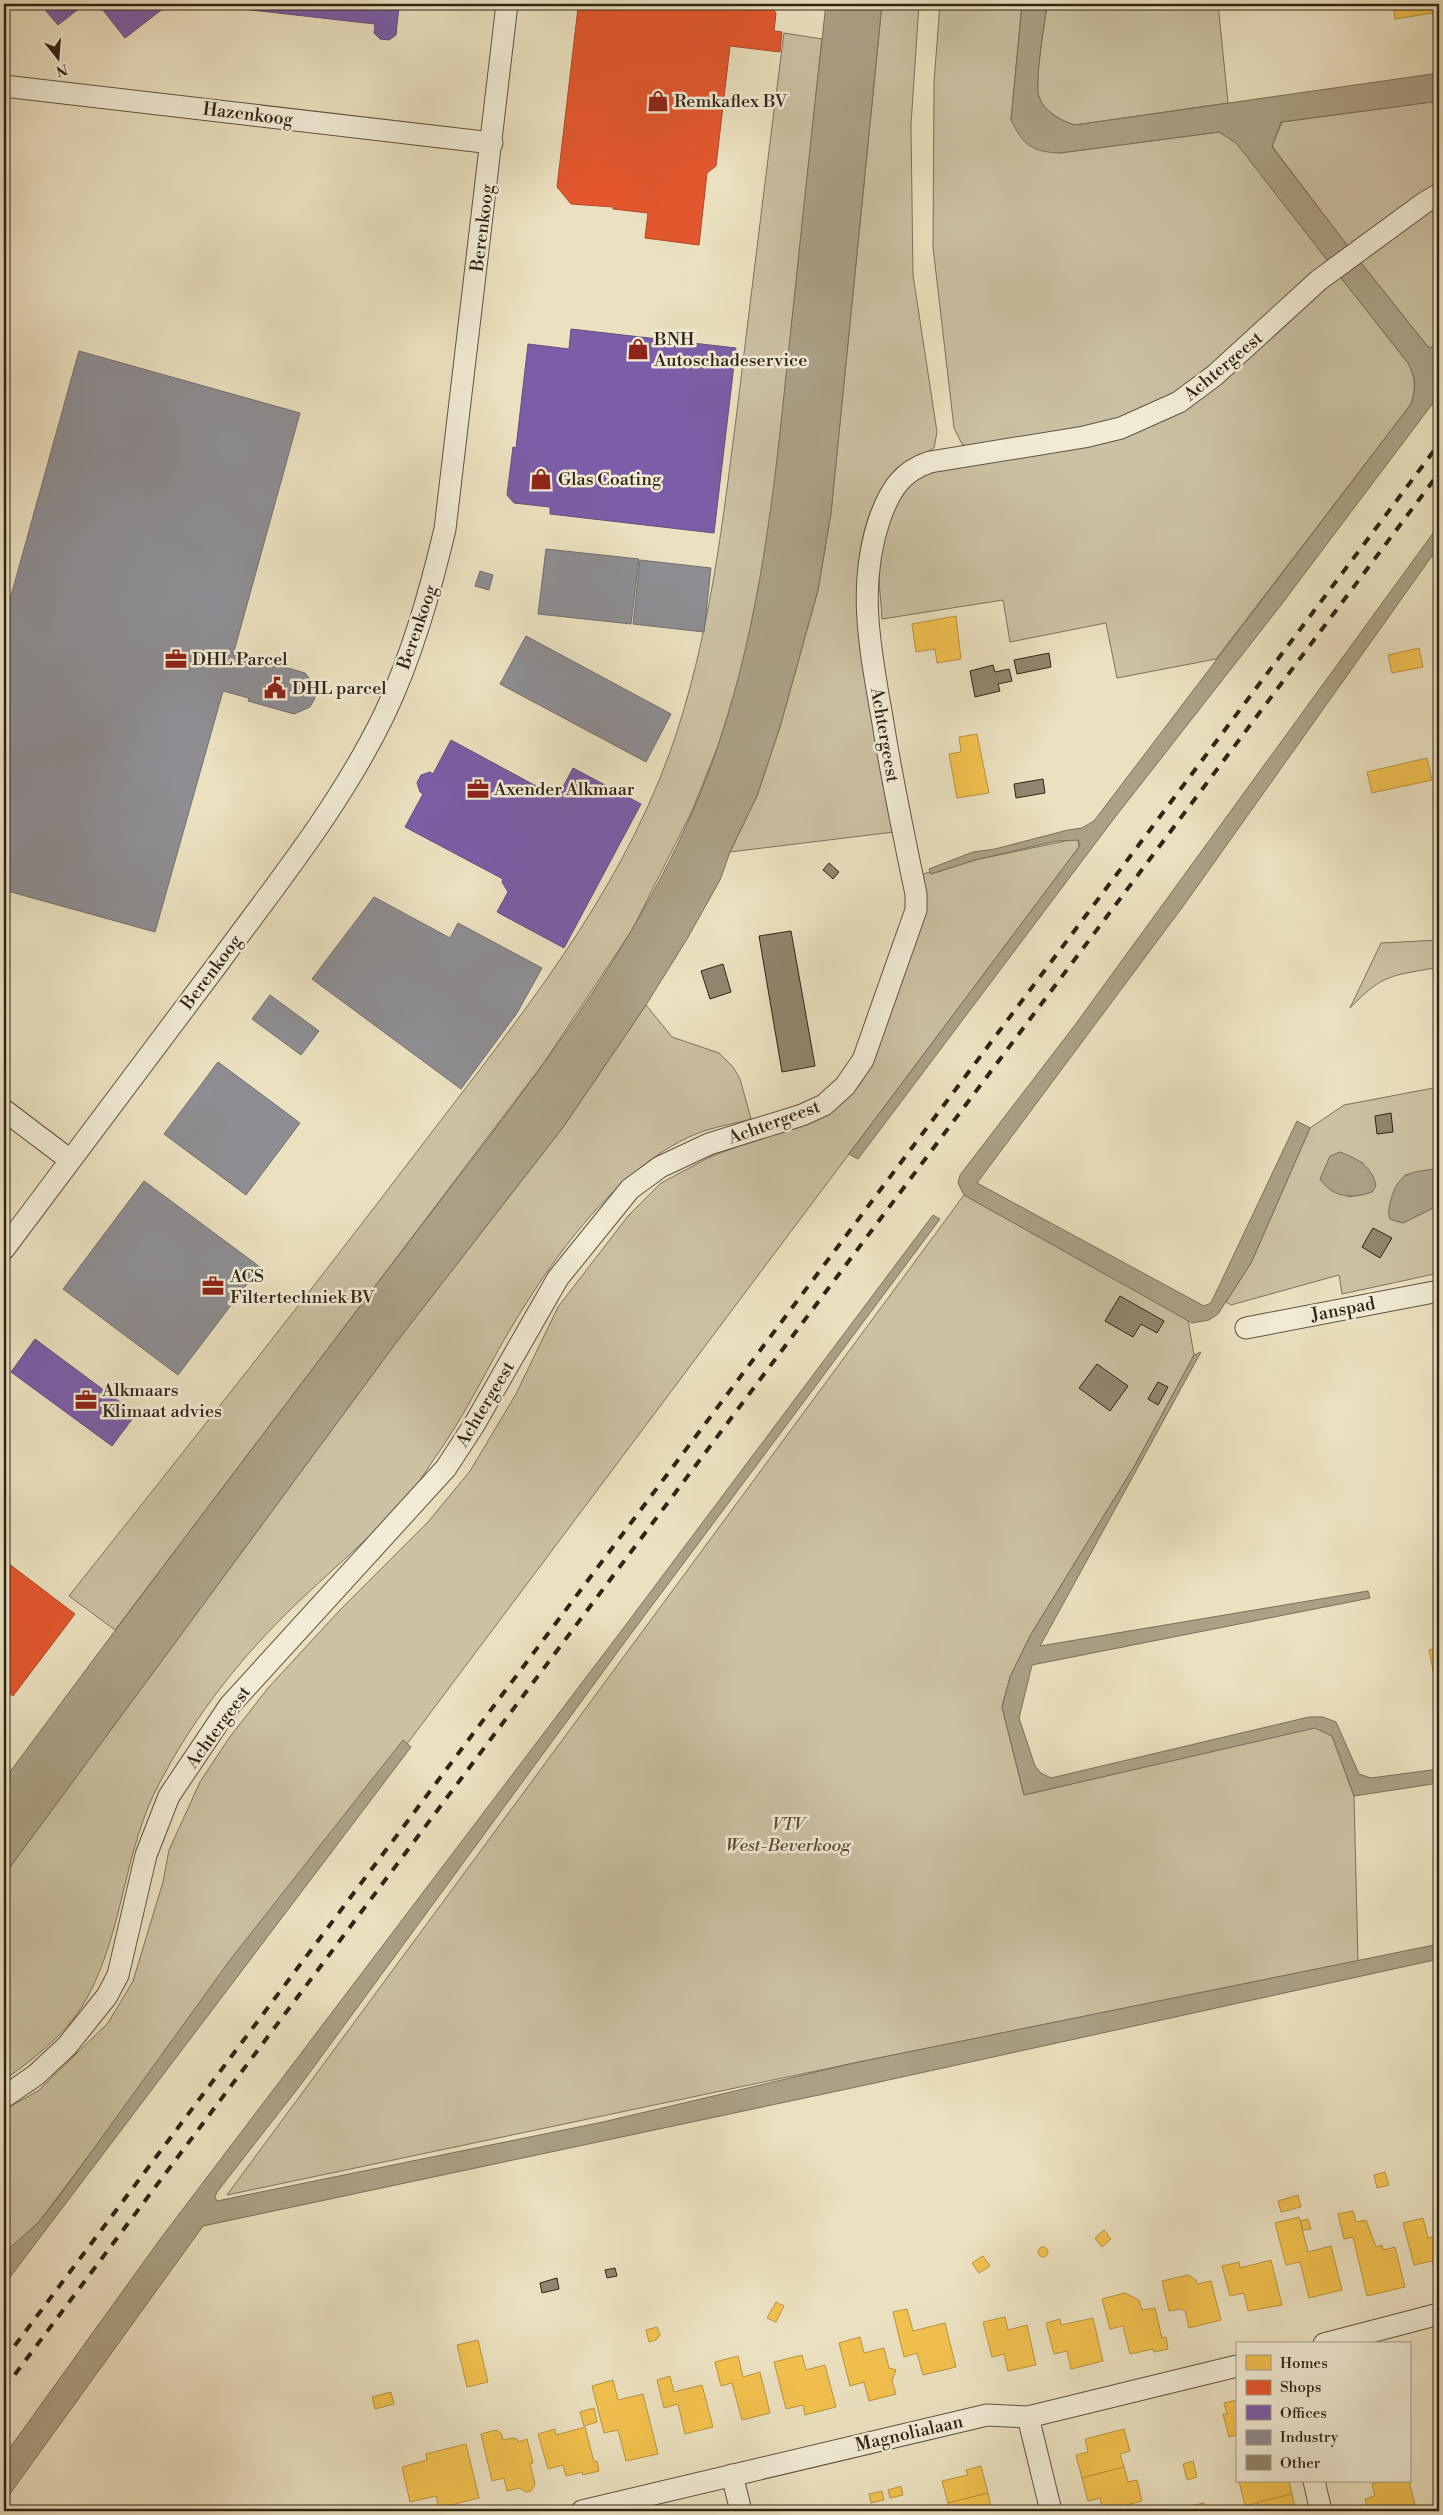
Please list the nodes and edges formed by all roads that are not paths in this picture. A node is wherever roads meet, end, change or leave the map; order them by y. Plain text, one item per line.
1 (507, 4) edge
2 (4, 86) edge
3 (492, 143) junction
4 (1439, 194) edge
5 (4, 1110) edge
6 (70, 1160) junction
7 (4, 1249) edge
8 (1439, 1291) edge
9 (1246, 1328) dead end
10 (4, 2097) edge
11 (1439, 2314) edge
12 (1332, 2342) edge
13 (1236, 2366) edge
14 (1028, 2417) junction
15 (732, 2475) junction
16 (1314, 2482) edge
17 (582, 2511) edge
18 (741, 2511) edge
19 (1050, 2511) edge
20 (1321, 2511) edge

1 - 3 street, Berenkoog
2 - 3 street, Hazenkoog
3 - 6 street, Berenkoog
4 - 10 street, Achtergeest
5 - 6 street
6 - 7 street, Berenkoog
8 - 9 street, Janspad
11 - 12 street
13 - 14 street, Magnolialaan
14 - 15 street, Magnolialaan
14 - 19 street
15 - 17 street, Magnolialaan
15 - 18 street
16 - 20 street

